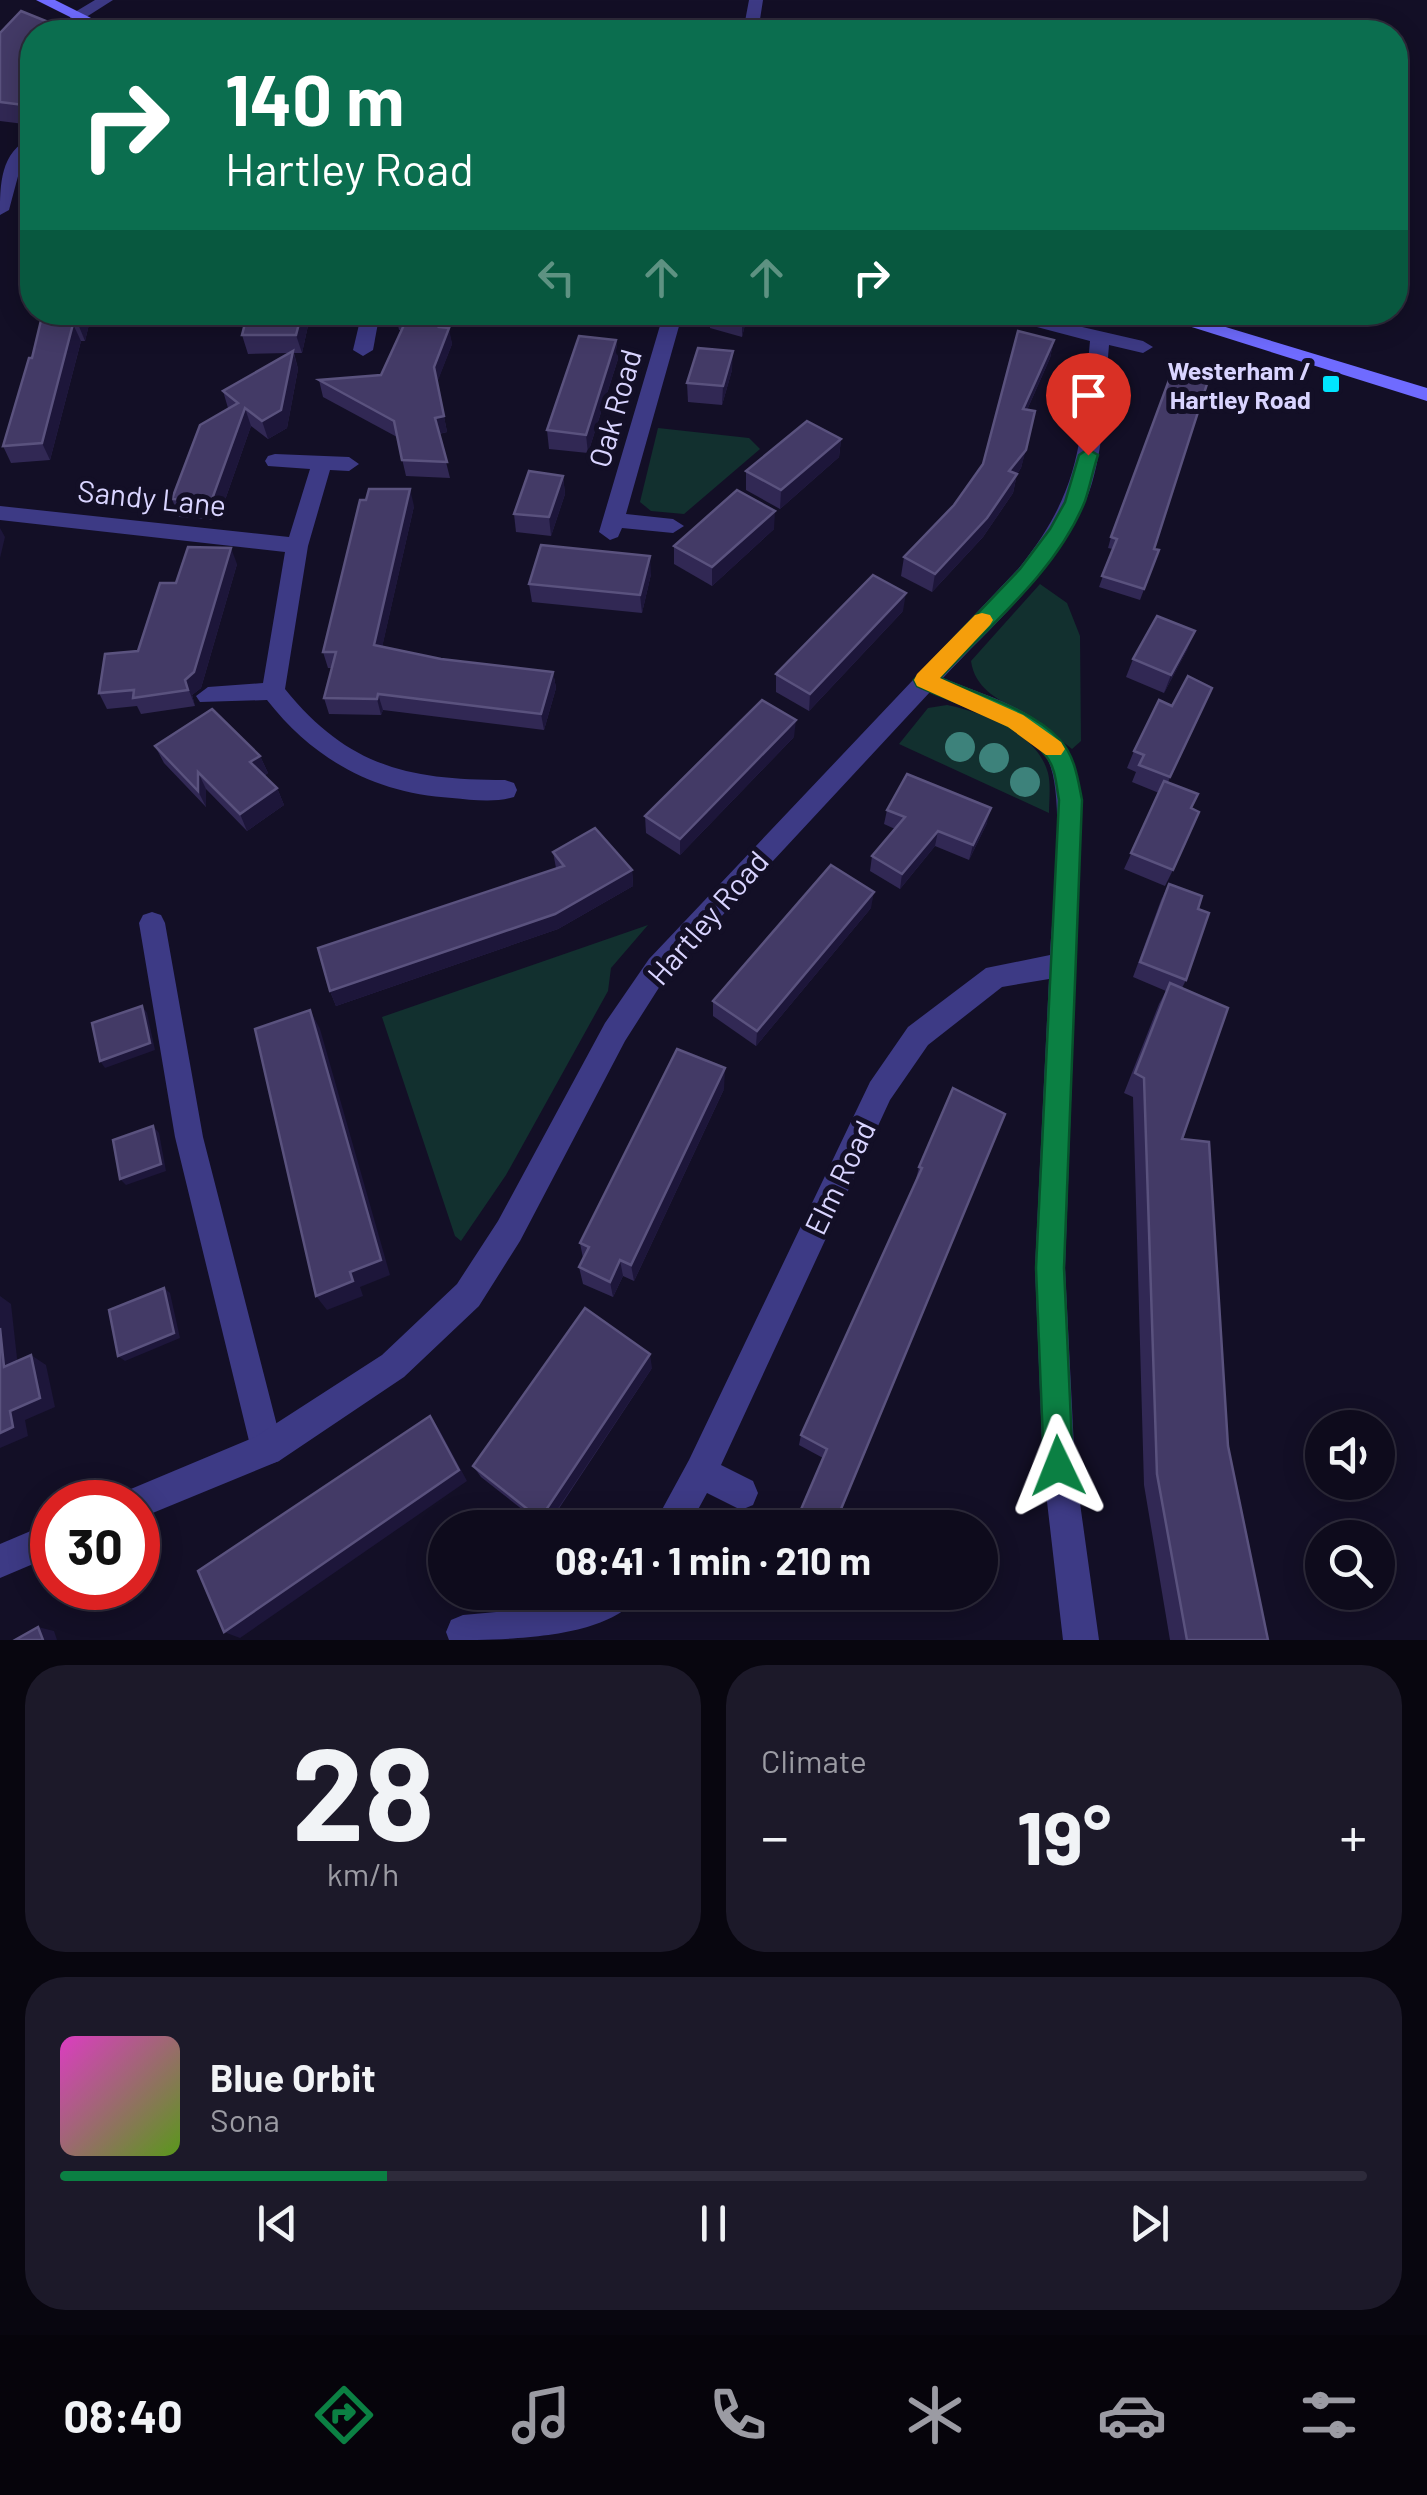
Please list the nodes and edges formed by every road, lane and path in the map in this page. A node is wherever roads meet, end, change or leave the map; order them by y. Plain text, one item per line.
1 (44, 0) edge
2 (106, 0) edge
3 (75, 18) junction
4 (80, 20) edge
5 (20, 156) edge
6 (0, 210) edge
7 (369, 325) edge
8 (670, 325) edge
9 (1044, 325) edge
10 (1199, 325) edge
11 (1100, 338) junction
12 (1143, 347) dead end
13 (364, 350) dead end
14 (1427, 395) edge
15 (275, 461) dead end
16 (322, 463) junction
17 (348, 464) dead end
18 (0, 513) edge
19 (673, 526) dead end
20 (297, 546) junction
21 (924, 680) junction
22 (274, 691) junction
23 (208, 696) dead end
24 (505, 790) dead end
25 (152, 923) dead end
26 (1061, 966) junction
27 (267, 1449) junction
28 (701, 1472) junction
29 (742, 1493) dead end
30 (160, 1494) edge
31 (679, 1510) edge
32 (30, 1548) edge
33 (0, 1561) edge
34 (598, 1610) edge
35 (463, 1632) dead end
36 (1081, 1640) edge

1 - 3 street
2 - 3 street
3 - 4 street
5 - 6 street
7 - 13 street
8 - 19 street, Oak Road
9 - 11 street
10 - 14 street
11 - 12 street
11 - 21 street, Hartley Road
15 - 16 street
16 - 17 street
16 - 20 street
18 - 20 street, Sandy Lane
20 - 22 street
21 - 26 street
21 - 27 street, Hartley Road
22 - 23 street
22 - 24 street
25 - 27 street
26 - 28 street, Elm Road
26 - 36 street
27 - 30 street, Hartley Road
28 - 29 street
28 - 31 street, Elm Road
32 - 33 street
34 - 35 street

